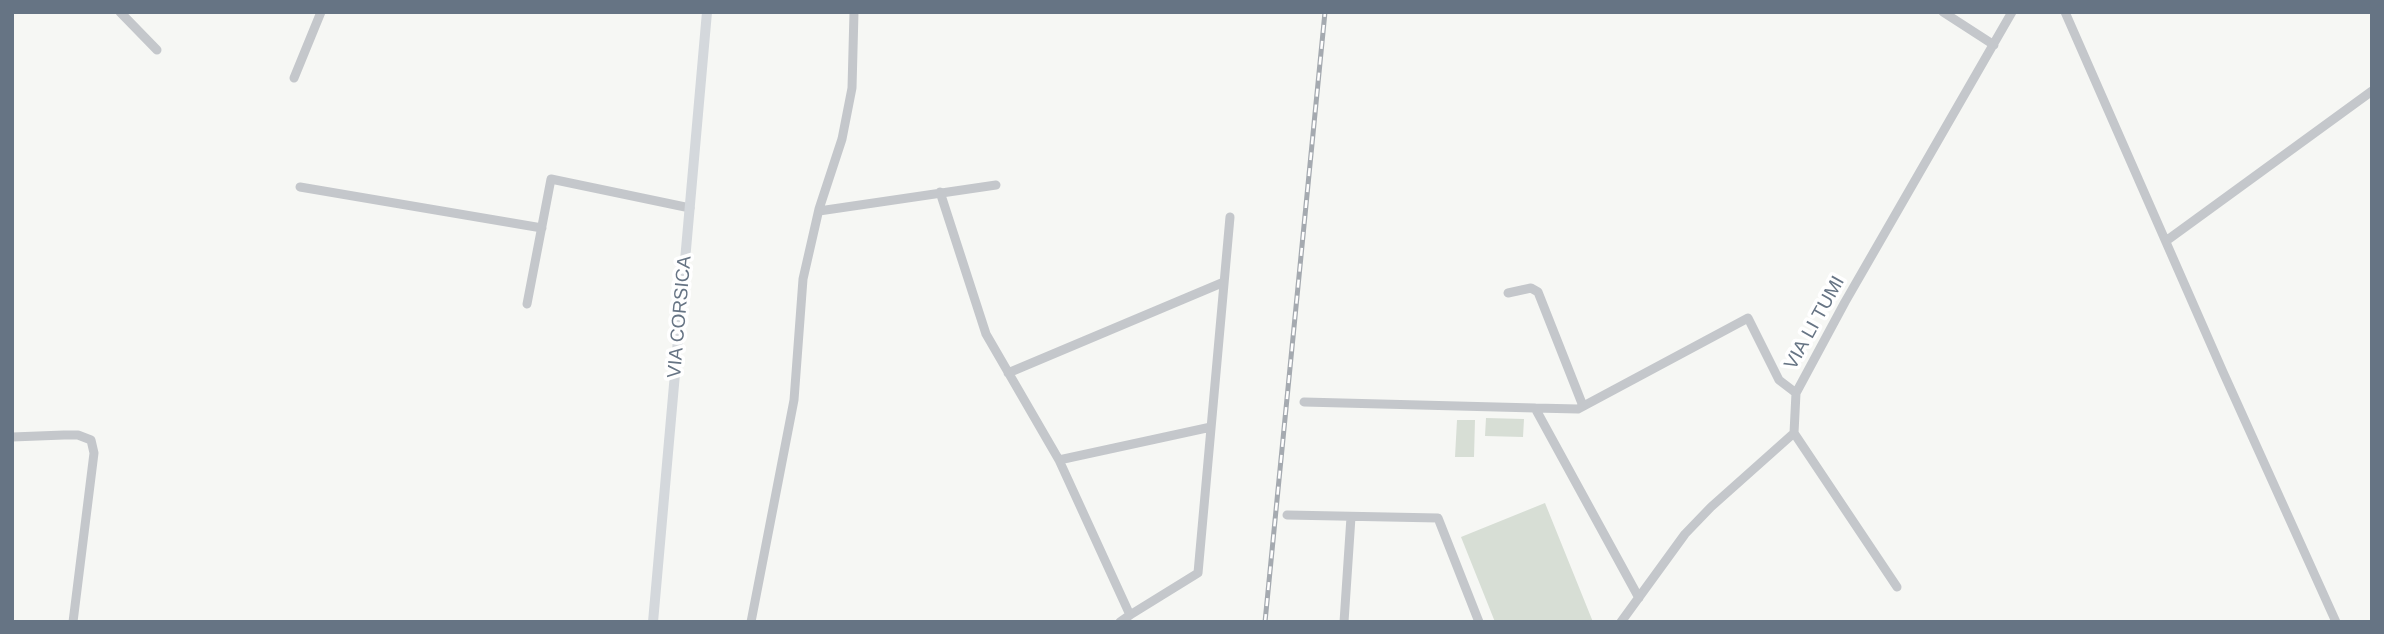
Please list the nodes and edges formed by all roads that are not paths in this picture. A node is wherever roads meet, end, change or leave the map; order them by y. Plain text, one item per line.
1 (120, 12) edge
2 (321, 12) edge
3 (707, 12) edge
4 (854, 12) edge
5 (1942, 12) edge
6 (2012, 12) edge
7 (2065, 12) edge
8 (1994, 45) junction
9 (157, 50) dead end
10 (294, 78) dead end
11 (2372, 91) edge
12 (996, 185) dead end
13 (300, 187) dead end
14 (940, 192) junction
15 (690, 208) junction
16 (819, 211) junction
17 (1230, 217) dead end
18 (542, 228) junction
19 (2166, 242) junction
20 (1224, 282) junction
21 (1508, 293) dead end
22 (527, 303) dead end
23 (1008, 373) junction
24 (1796, 393) junction
25 (1304, 402) dead end
26 (1583, 406) junction
27 (1535, 408) junction
28 (1211, 427) junction
29 (1794, 433) junction
30 (12, 437) edge
31 (1059, 460) junction
32 (1287, 515) dead end
33 (1351, 517) junction
34 (1897, 587) dead end
35 (1639, 598) junction
36 (1130, 615) junction
37 (73, 622) edge
38 (653, 622) edge
39 (751, 622) edge
40 (1120, 622) edge
41 (1344, 622) edge
42 (1479, 622) edge
43 (1622, 622) edge
44 (2336, 622) edge

1 - 9 street
2 - 10 street
3 - 15 main road, VIA CORSICA
4 - 16 street
5 - 8 street
6 - 8 street, VIA LI TUMI
7 - 19 street
8 - 24 street, VIA LI TUMI
11 - 19 street
12 - 14 street
13 - 18 street
14 - 16 street
14 - 23 street
15 - 18 street
15 - 38 main road, VIA CORSICA
16 - 39 street
17 - 20 street
18 - 22 street
19 - 44 street
20 - 23 street
20 - 28 street
21 - 26 street
23 - 31 street
24 - 26 street
24 - 29 street, VIA LI TUMI
25 - 27 street
26 - 27 street
27 - 35 street
28 - 31 street
28 - 36 street
29 - 34 street
29 - 35 street
30 - 37 street
31 - 36 street
32 - 33 street
33 - 41 street
33 - 42 street
35 - 43 street
36 - 40 street

